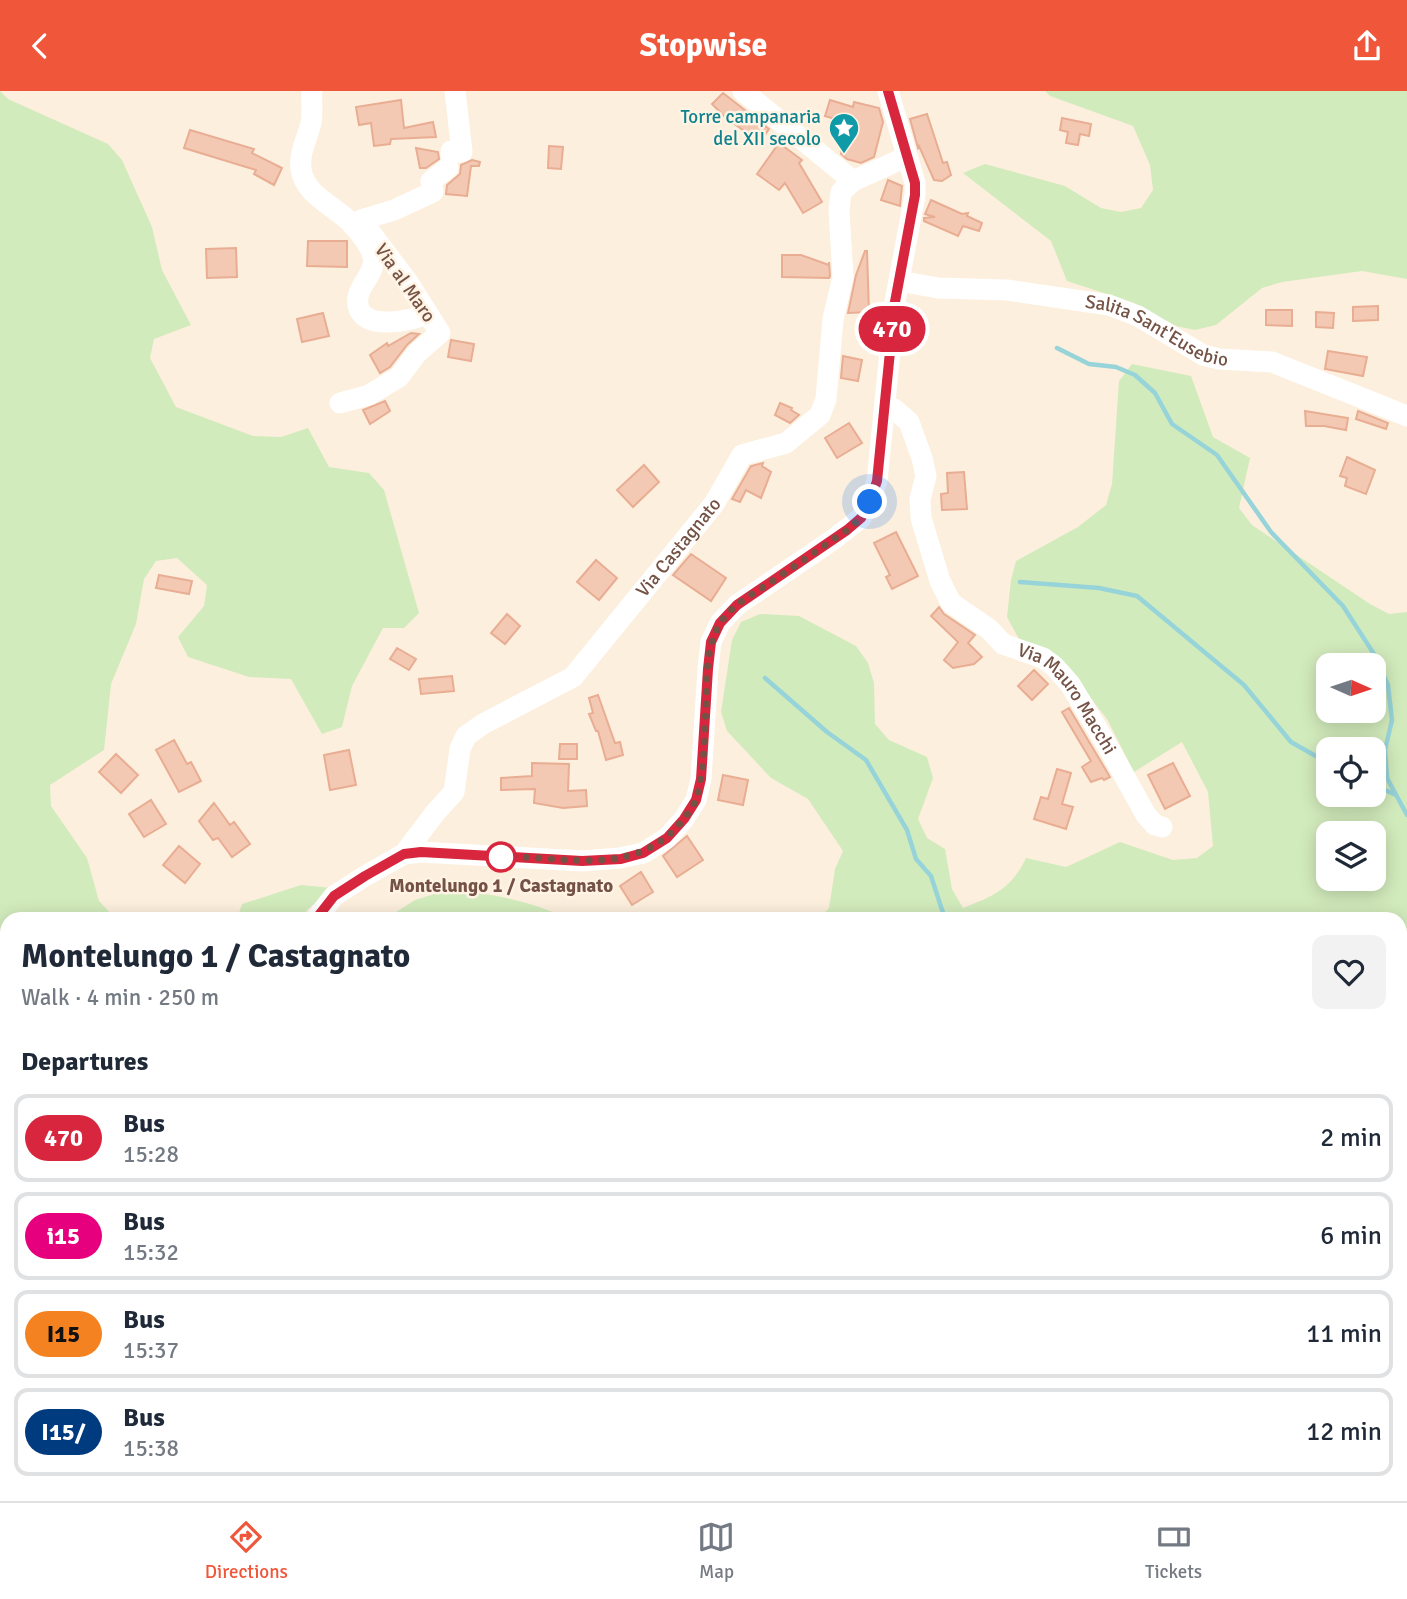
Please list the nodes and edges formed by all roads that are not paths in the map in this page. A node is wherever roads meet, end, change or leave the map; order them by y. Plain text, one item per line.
1 (312, 91) edge
2 (454, 91) edge
3 (743, 91) edge
4 (888, 91) edge
5 (906, 157) junction
6 (847, 187) junction
7 (899, 281) junction
8 (427, 314) junction
9 (340, 403) dead end
10 (885, 406) junction
11 (1407, 416) edge
12 (1162, 827) dead end
13 (404, 854) junction
14 (321, 912) edge

1 - 8 street
2 - 8 street, Via al Maro
3 - 6 street
4 - 5 street
5 - 6 street
5 - 7 street
6 - 13 street, Via Castagnato
7 - 10 street
7 - 11 street, Salita Sant'Eusebio
8 - 9 street, Via al Maro
10 - 12 street, Via Mauro Macchi
10 - 13 street
13 - 14 street

